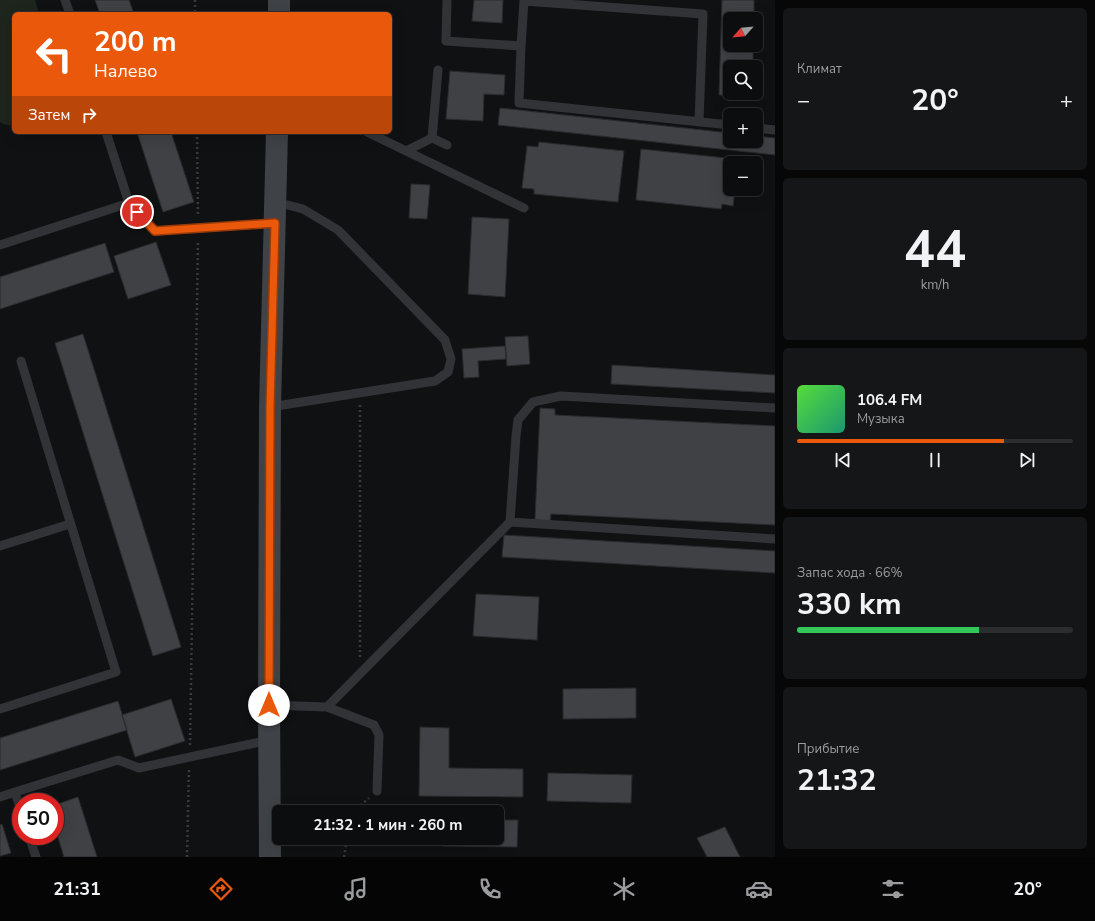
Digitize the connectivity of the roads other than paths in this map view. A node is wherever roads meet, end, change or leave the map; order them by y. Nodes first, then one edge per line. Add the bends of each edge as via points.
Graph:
1 (65, 0) edge
2 (279, 0) edge
3 (447, 0) edge
4 (633, 4) edge
5 (69, 12) edge
6 (279, 12) edge
7 (521, 46) junction
8 (438, 70) dead end
9 (699, 122) junction
10 (723, 124) edge
11 (763, 129) edge
12 (775, 130) edge
13 (107, 134) edge
14 (277, 134) edge
15 (371, 134) edge
16 (432, 138) junction
17 (447, 145) dead end
18 (406, 151) junction
19 (128, 203) junction
20 (524, 208) dead end
21 (275, 212) junction
22 (0, 245) edge
23 (21, 361) dead end
24 (270, 408) junction
25 (775, 408) edge
26 (510, 522) junction
27 (70, 524) junction
28 (775, 539) edge
29 (0, 546) edge
30 (269, 705) junction
31 (327, 707) junction
32 (0, 709) edge
33 (269, 740) junction
34 (377, 791) road end
35 (15, 792) joint
36 (0, 797) edge
37 (32, 845) edge
38 (36, 857) edge
39 (270, 857) edge

1 - 5 lane
2 - 6 main road
3 - 7 lane via 446,41
4 - 7 lane via 524,1
4 - 9 lane via 704,14
7 - 9 lane via 519,103
8 - 16 lane
9 - 10 lane
11 - 12 lane
13 - 19 lane
14 - 21 main road
15 - 18 lane
16 - 17 lane
16 - 18 lane
18 - 20 lane
19 - 21 lane via 155,231 198,228
19 - 22 lane
21 - 24 main road
21 - 24 lane via 303,209 338,230 445,340 451,359 448,372 435,381
23 - 27 lane
24 - 30 main road
25 - 26 lane via 561,396 533,402 518,420
26 - 28 lane
26 - 31 lane
27 - 29 lane
27 - 32 lane via 116,672
30 - 31 lane
30 - 33 main road
31 - 34 lane via 374,725 379,735
33 - 35 lane via 139,768 118,760
33 - 39 main road
35 - 36 lane
37 - 38 lane

